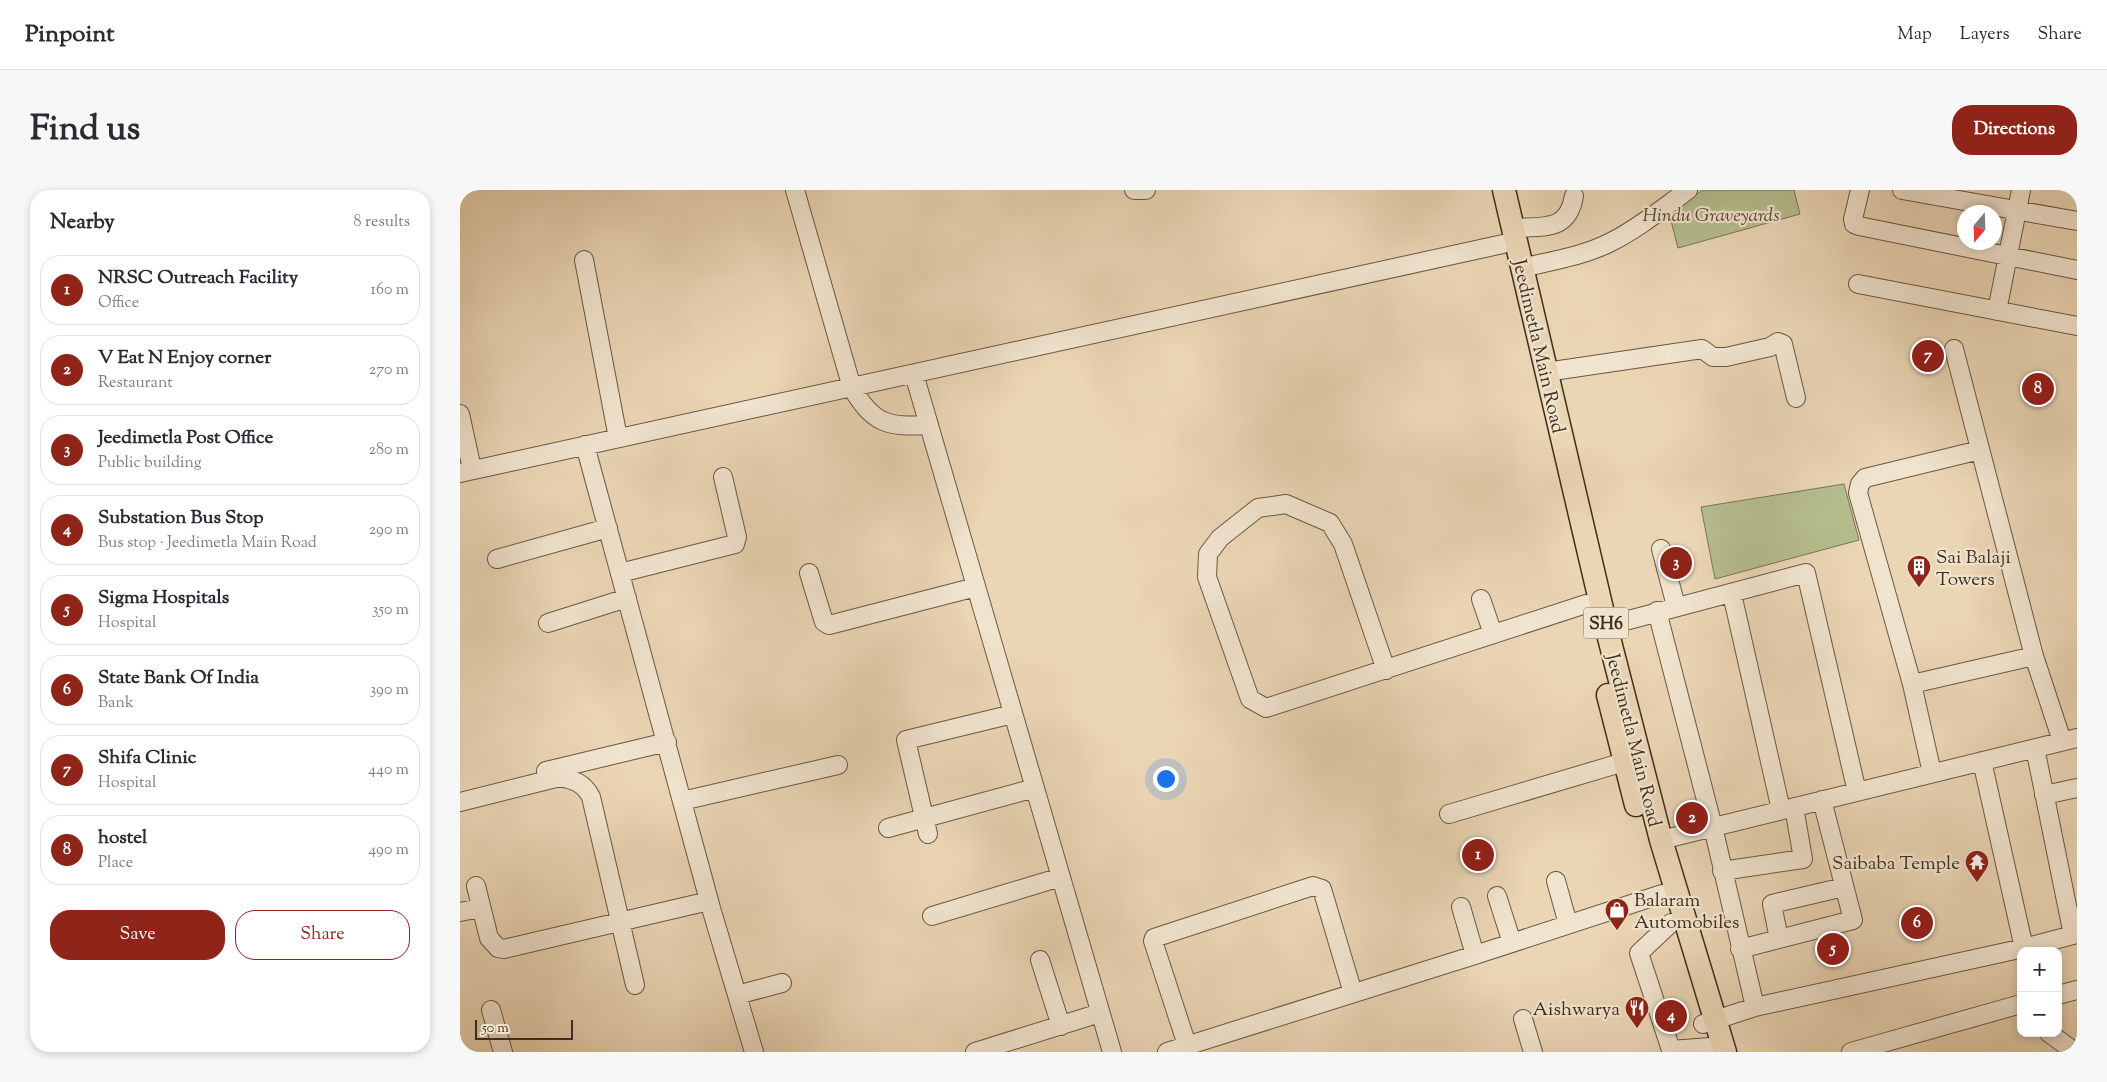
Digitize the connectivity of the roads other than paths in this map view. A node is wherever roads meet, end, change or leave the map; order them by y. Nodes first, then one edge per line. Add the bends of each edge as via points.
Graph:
1 (795, 190) edge
2 (1134, 190) edge
3 (1146, 190) edge
4 (1491, 190) edge
5 (1504, 190) edge
6 (1688, 190) edge
7 (1860, 190) edge
8 (1902, 190) edge
9 (2021, 190) edge
10 (1574, 196) dead end
11 (2018, 211) junction
12 (2077, 222) edge
13 (1508, 236) junction
14 (2008, 256) junction
15 (584, 260) dead end
16 (1521, 268) junction
17 (2077, 270) edge
18 (1858, 284) dead end
19 (1997, 311) junction
20 (2077, 326) edge
21 (1954, 350) dead end
22 (1546, 372) junction
23 (914, 374) junction
24 (852, 388) junction
25 (1796, 398) dead end
26 (460, 414) edge
27 (929, 425) junction
28 (618, 438) junction
29 (585, 445) junction
30 (1980, 450) junction
31 (466, 471) edge
32 (722, 477) dead end
33 (608, 528) junction
34 (1661, 549) dead end
35 (497, 558) dead end
36 (620, 573) junction
37 (809, 573) dead end
38 (976, 587) junction
39 (1732, 594) junction
40 (627, 598) junction
41 (1481, 599) dead end
42 (1586, 604) junction
43 (1676, 606) junction
44 (1657, 611) junction
45 (548, 623) dead end
46 (1606, 626) junction
47 (1493, 634) junction
48 (2034, 656) junction
49 (1386, 670) junction
50 (1912, 684) junction
51 (1013, 714) junction
52 (2070, 740) edge
53 (667, 742) junction
54 (2035, 748) junction
55 (1982, 761) junction
56 (1624, 762) junction
57 (838, 765) dead end
58 (1932, 773) junction
59 (1035, 788) junction
60 (2077, 788) edge
61 (460, 792) edge
62 (1857, 792) junction
63 (2044, 795) junction
64 (1822, 800) junction
65 (682, 801) junction
66 (460, 802) edge
67 (1788, 809) junction
68 (1450, 814) dead end
69 (926, 826) junction
70 (1713, 827) junction
71 (888, 828) dead end
72 (1661, 840) junction
73 (1722, 871) junction
74 (1061, 877) junction
75 (1556, 882) dead end
76 (476, 886) dead end
77 (1844, 886) junction
78 (1662, 894) junction
79 (1497, 896) dead end
80 (709, 901) junction
81 (1461, 907) dead end
82 (481, 908) junction
83 (460, 912) edge
84 (932, 916) dead end
85 (619, 922) junction
86 (1671, 923) junction
87 (1568, 924) junction
88 (2075, 935) edge
89 (1779, 939) junction
90 (1512, 943) junction
91 (2024, 947) edge
92 (2028, 947) edge
93 (1740, 949) junction
94 (2017, 950) edge
95 (1475, 955) junction
96 (1040, 960) dead end
97 (782, 983) dead end
98 (635, 985) dead end
99 (2077, 990) edge
100 (1353, 993) junction
101 (2062, 994) edge
102 (737, 995) junction
103 (2017, 1006) edge
104 (1755, 1007) junction
105 (491, 1010) dead end
106 (1100, 1013) junction
107 (1523, 1019) dead end
108 (1709, 1022) junction
109 (1061, 1026) junction
110 (2054, 1037) edge
111 (1187, 1045) junction
112 (1716, 1050) edge
113 (503, 1052) edge
114 (754, 1052) edge
115 (975, 1052) edge
116 (1112, 1052) edge
117 (1167, 1052) edge
118 (1533, 1052) edge
119 (1851, 1052) edge
120 (2075, 1052) edge

1 - 24 street
2 - 3 street
4 - 13 main road, Jeedimetla Main Road / SH6
5 - 13 main road, Jeedimetla Main Road / SH6
6 - 16 street via 1610,243
7 - 14 street via 1854,224
8 - 11 street
9 - 11 street
10 - 13 street via 1568,216 1560,222
11 - 12 street
11 - 14 street
13 - 16 main road, Jeedimetla Main Road / SH6
13 - 23 street
13 - 42 main road, Jeedimetla Main Road / SH6
14 - 17 street
14 - 19 street
15 - 28 street
16 - 22 main road, Jeedimetla Main Road / SH6
18 - 19 street
19 - 20 street
21 - 30 street
22 - 25 street via 1702,349 1713,357 1726,357 1770,347 1778,342 1783,344
22 - 46 main road, Jeedimetla Main Road / SH6
23 - 24 street
23 - 27 street
24 - 27 street via 863,407 874,417 903,426
24 - 28 street
26 - 31 street
27 - 38 street
28 - 29 street
29 - 31 street
29 - 33 street
30 - 48 street
30 - 50 street via 1865,478 1860,484 1858,493
32 - 36 street via 738,538 735,544
33 - 35 street
33 - 36 street
34 - 43 street
36 - 40 street
37 - 38 street via 824,622 829,625
38 - 51 street
39 - 43 street
39 - 62 street via 1806,573
39 - 67 street
40 - 45 street
40 - 53 street
41 - 47 street
42 - 47 street
42 - 56 main road, Jeedimetla Main Road / SH6
43 - 44 street
44 - 46 street
44 - 70 street
46 - 72 main road, Jeedimetla Main Road / SH6
47 - 49 street
48 - 50 street
48 - 52 street
49 - 49 street via 1344,544 1330,523 1286,504 1258,508 1220,538 1208,554 1207,578 1250,699 1254,702 1269,708
50 - 58 street
51 - 59 street
51 - 69 street via 906,740
52 - 54 street
53 - 61 street
53 - 65 street
54 - 55 street
54 - 63 street
55 - 58 street
55 - 91 street
56 - 68 street
56 - 78 main road, Jeedimetla Main Road / SH6
57 - 65 street
58 - 62 street
59 - 69 street
59 - 74 street
60 - 63 street
62 - 64 street
63 - 88 street
64 - 67 street
64 - 77 street
65 - 80 street
66 - 85 street via 560,777 576,780 591,797
67 - 70 street
67 - 73 street via 1803,859
69 - 71 street
70 - 72 street
70 - 73 street
72 - 108 main road, Jeedimetla Main Road / SH6
73 - 93 street
74 - 84 street
74 - 106 street
75 - 87 street
76 - 82 street
77 - 89 street via 1772,904
77 - 89 street via 1853,920
78 - 86 main road, Jeedimetla Main Road / SH6
78 - 87 street
79 - 90 street
80 - 85 street
80 - 102 street
81 - 95 street
82 - 83 street
82 - 85 street via 489,938 498,948 504,949
85 - 98 street
86 - 108 main road, Jeedimetla Main Road / SH6
86 - 112 street via 1639,953 1671,1050
87 - 90 street
88 - 92 street
89 - 93 street
90 - 95 street
93 - 104 street
94 - 104 street
95 - 100 street
96 - 109 street
97 - 102 street
99 - 101 street
100 - 111 street
100 - 111 street via 1322,889 1313,886 1154,938
102 - 114 street
103 - 119 street
104 - 108 street
105 - 113 street
106 - 109 street
106 - 116 street
107 - 118 street
108 - 112 main road, Jeedimetla Main Road / SH6
109 - 115 street
110 - 120 street
111 - 117 street

